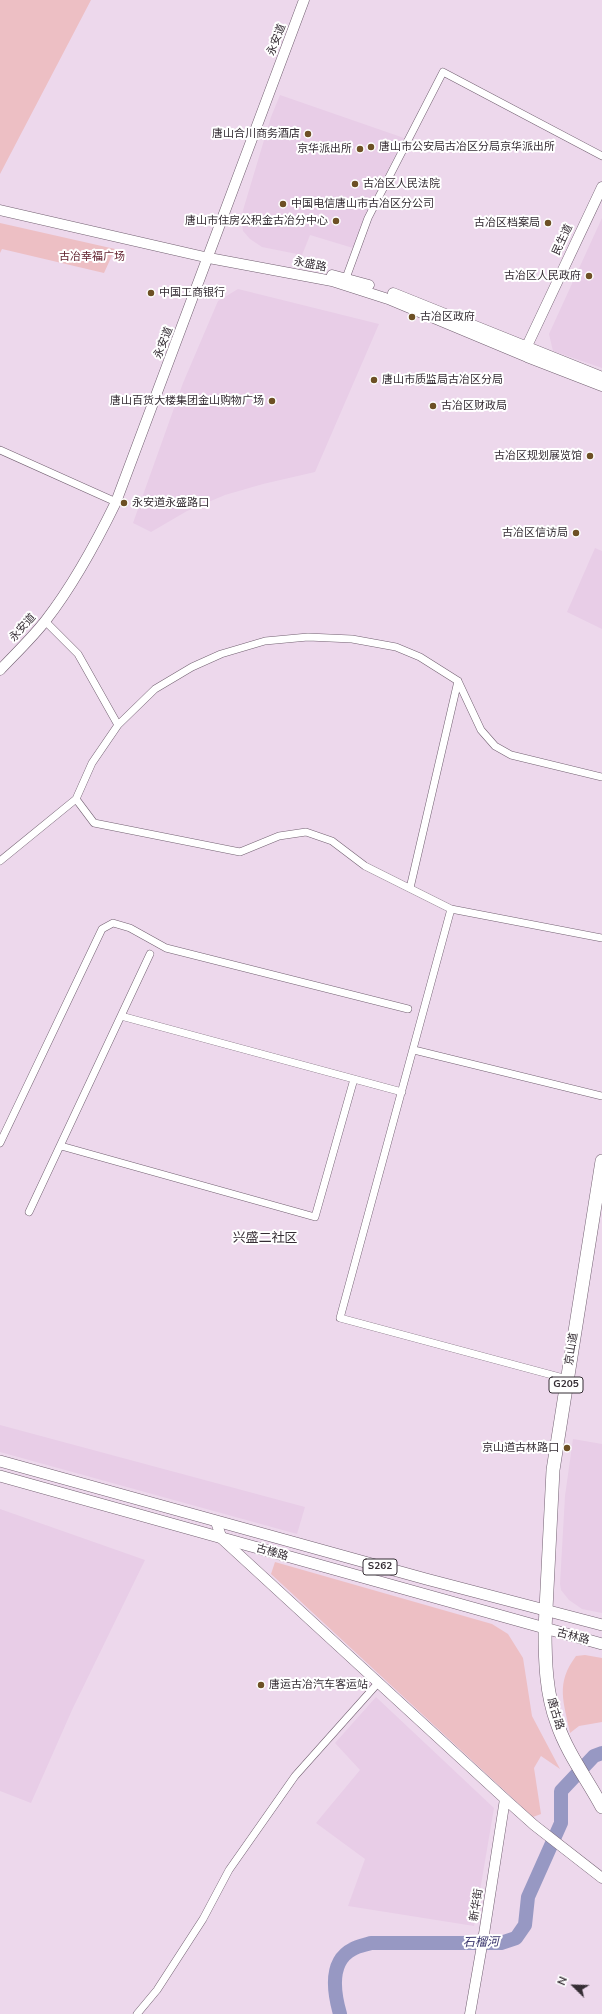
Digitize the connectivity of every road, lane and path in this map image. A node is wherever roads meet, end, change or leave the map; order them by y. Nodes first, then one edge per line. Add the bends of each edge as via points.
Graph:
1 (304, 0) edge
2 (602, 156) edge
3 (602, 187) edge
4 (0, 203) edge
5 (0, 210) edge
6 (210, 255) junction
7 (346, 278) junction
8 (526, 348) junction
9 (602, 377) edge
10 (602, 386) edge
11 (0, 450) edge
12 (116, 502) junction
13 (46, 621) junction
14 (0, 670) edge
15 (458, 681) junction
16 (118, 726) junction
17 (602, 777) edge
18 (76, 799) junction
19 (0, 861) edge
20 (410, 888) junction
21 (451, 909) junction
22 (602, 938) edge
23 (150, 954) dead end
24 (408, 1009) dead end
25 (121, 1016) junction
26 (414, 1050) junction
27 (354, 1079) junction
28 (402, 1092) junction
29 (602, 1096) edge
30 (0, 1143) edge
31 (61, 1146) junction
32 (602, 1161) edge
33 (29, 1212) dead end
34 (567, 1379) junction
35 (0, 1461) edge
36 (0, 1476) edge
37 (216, 1522) junction
38 (222, 1540) junction
39 (546, 1610) junction
40 (602, 1625) edge
41 (545, 1630) junction
42 (602, 1644) edge
43 (378, 1682) junction
44 (505, 1800) junction
45 (602, 1807) edge
46 (602, 1878) edge
47 (137, 2014) edge
48 (470, 2014) edge

1 - 6 main road, 永安道
2 - 7 street via 443,72 368,218
3 - 8 main road, 民生道
4 - 6 main road, 永盛路
5 - 6 main road, 永盛路
6 - 7 main road, 永盛路
6 - 10 main road, 永盛路 via 332,281 388,298
6 - 12 main road, 永安道
7 - 8 main road, 永盛路 via 394,294
8 - 9 main road, 永盛路
11 - 12 street
12 - 13 main road, 永安道 via 100,537
13 - 14 main road, 永安道
13 - 16 street via 78,654
15 - 16 street via 420,657 396,647 326,637 265,641 221,654 192,667 155,689
15 - 17 street via 481,730 495,746 511,755
15 - 20 street
16 - 18 street via 92,763
18 - 19 street
18 - 20 street via 94,823 240,852 280,836 306,832 332,841 365,866
20 - 21 street
21 - 22 street
21 - 26 street
23 - 25 street
24 - 30 street via 166,948 130,928 113,923 102,929
25 - 27 street
25 - 31 street
26 - 28 street
26 - 29 street
27 - 28 street
27 - 31 street via 315,1216
28 - 34 street via 340,1318
31 - 33 street
32 - 34 highway, 京山道 / G205
34 - 39 highway, 京山道 / G205 via 553,1470
35 - 37 main road, 古榛路 / S262
36 - 38 main road, 古榛路 / S262
37 - 38 main road
37 - 39 main road, 古榛路 / S262
38 - 41 main road, 古榛路 / S262
38 - 43 main road
39 - 40 main road, 古林路 / S262
39 - 41 highway, 唐古路 / G205
41 - 42 main road, 古林路 / S262
41 - 45 highway, 唐古路 / G205 via 549,1695 557,1724
43 - 44 main road
43 - 47 street via 295,1776 228,1870 203,1919 157,1990
44 - 46 main road via 534,1826
44 - 48 main road, 新华街

